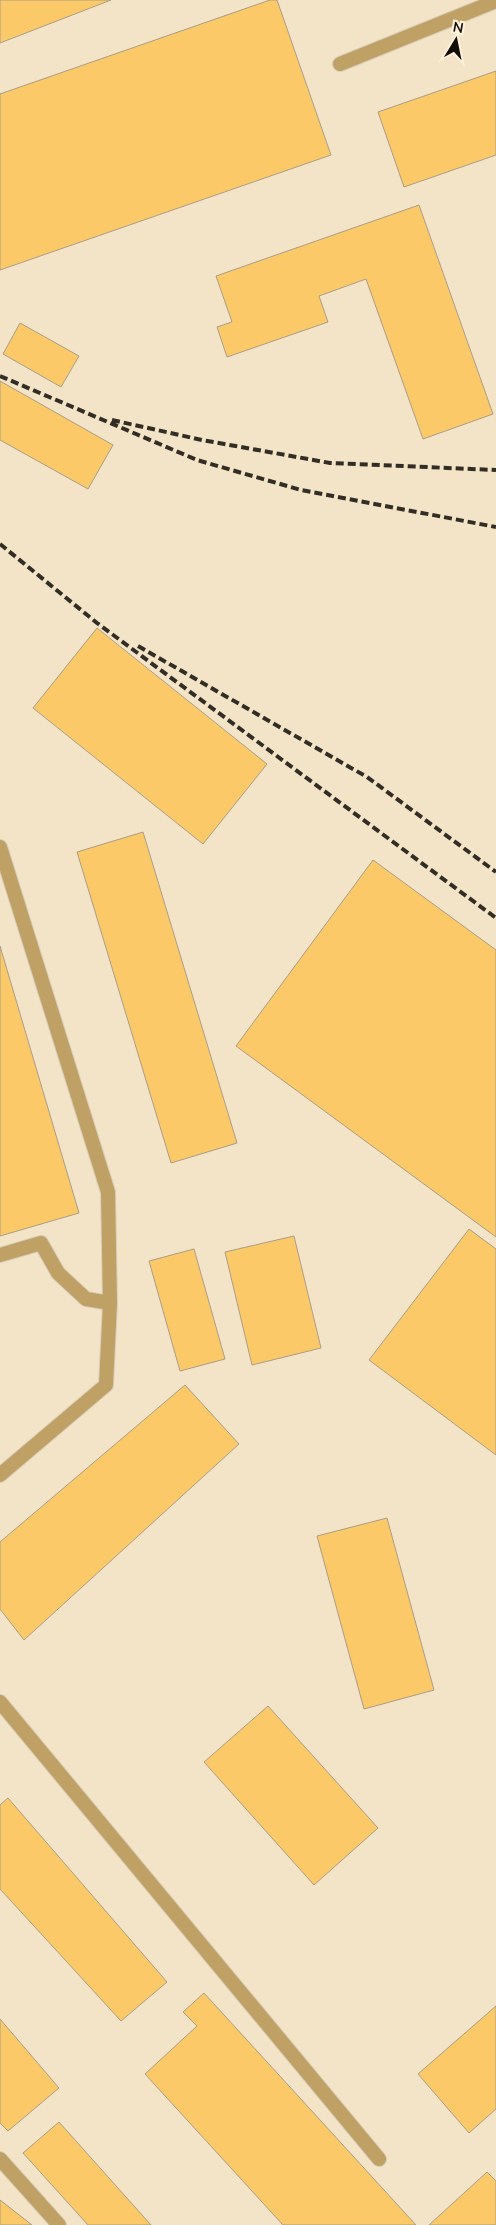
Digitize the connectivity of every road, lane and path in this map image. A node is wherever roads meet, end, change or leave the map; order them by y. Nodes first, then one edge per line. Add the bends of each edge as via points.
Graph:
1 (496, 1) edge
2 (340, 64) dead end
3 (0, 847) edge
4 (0, 1255) edge
5 (110, 1303) junction
6 (0, 1475) edge
7 (0, 1702) edge
8 (0, 2158) edge
9 (379, 2159) dead end
10 (59, 2225) edge

1 - 2 lane
3 - 5 lane via 108,1192
4 - 5 lane via 41,1243 58,1273 86,1299
5 - 6 lane via 106,1385
7 - 9 lane
8 - 10 lane

